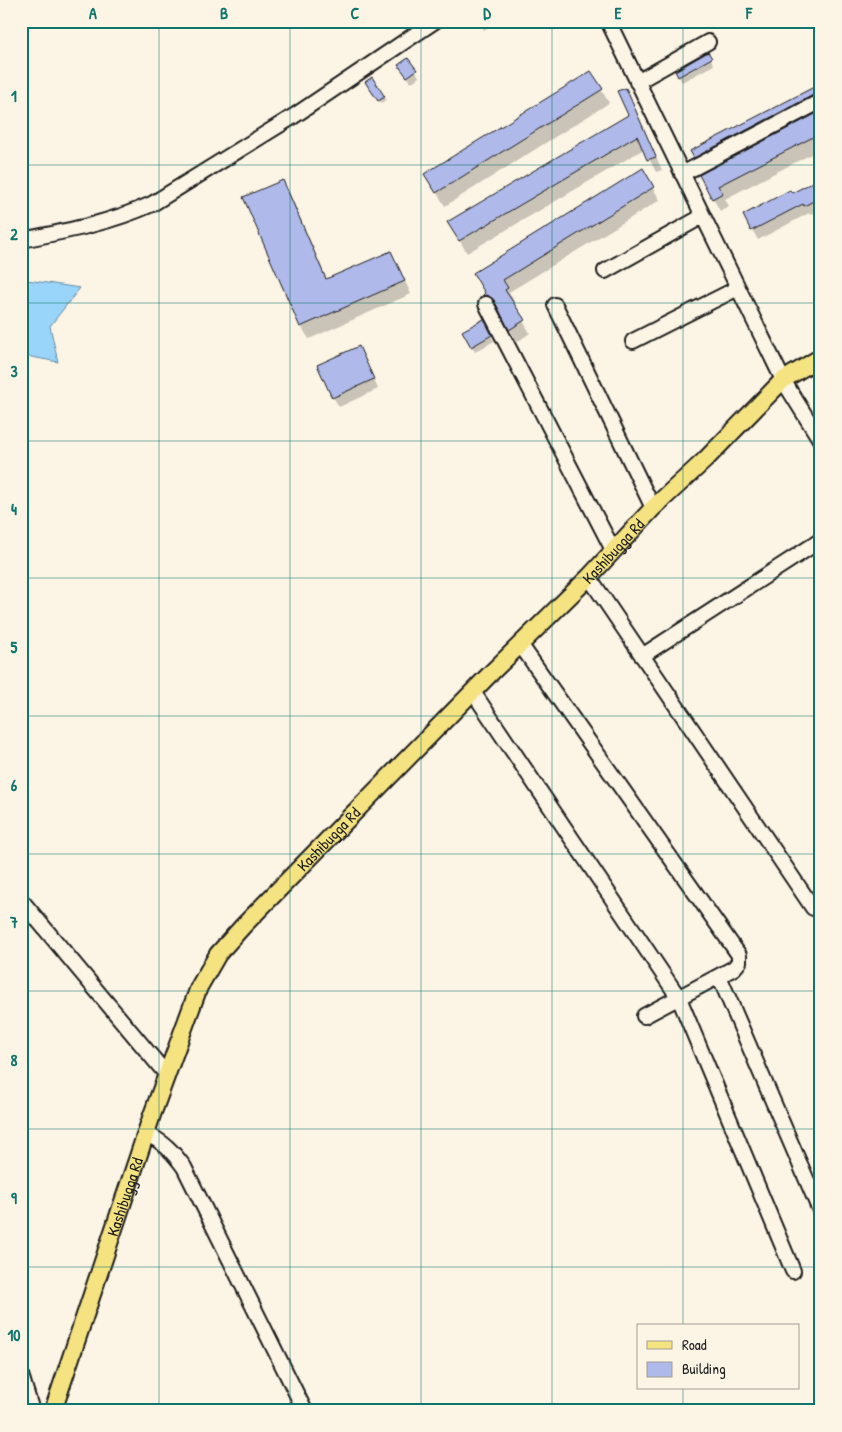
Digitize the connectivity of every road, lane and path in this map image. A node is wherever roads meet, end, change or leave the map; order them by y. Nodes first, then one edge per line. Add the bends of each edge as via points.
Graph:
1 (435, 21) edge
2 (608, 21) edge
3 (708, 42) dead end
4 (637, 82) junction
5 (821, 101) edge
6 (682, 174) junction
7 (703, 216) junction
8 (21, 240) edge
9 (605, 270) dead end
10 (738, 288) junction
11 (486, 304) dead end
12 (555, 306) dead end
13 (633, 341) dead end
14 (821, 357) edge
15 (783, 380) junction
16 (821, 441) edge
17 (653, 508) junction
18 (821, 540) edge
19 (613, 550) junction
20 (588, 577) junction
21 (520, 644) junction
22 (642, 656) junction
23 (473, 692) junction
24 (21, 900) edge
25 (813, 908) dead end
26 (719, 976) junction
27 (679, 998) junction
28 (644, 1016) dead end
29 (167, 1075) junction
30 (146, 1134) junction
31 (821, 1213) edge
32 (793, 1271) dead end
33 (21, 1375) edge
34 (32, 1411) edge
35 (52, 1411) edge
36 (305, 1411) edge

1 - 8 street via 294,116 152,204 101,223
2 - 4 street
3 - 4 street
4 - 6 street
5 - 6 street
6 - 7 street
7 - 9 street
7 - 10 street
10 - 13 street
10 - 15 street
11 - 19 street
12 - 17 street
14 - 15 main road, Kashibugga Rd
15 - 16 street
15 - 17 main road, Kashibugga Rd
17 - 19 main road, Kashibugga Rd
18 - 22 street
19 - 20 main road, Kashibugga Rd
20 - 21 main road, Kashibugga Rd
20 - 22 street
21 - 23 main road, Kashibugga Rd
21 - 26 street via 734,946 739,962
22 - 25 street
23 - 27 street
23 - 29 main road, Kashibugga Rd via 218,954 199,987
24 - 29 street
26 - 27 street
26 - 31 street
27 - 28 street
27 - 32 street
29 - 30 main road, Kashibugga Rd
30 - 35 main road, Kashibugga Rd
30 - 36 street via 172,1150 184,1167
33 - 34 street

